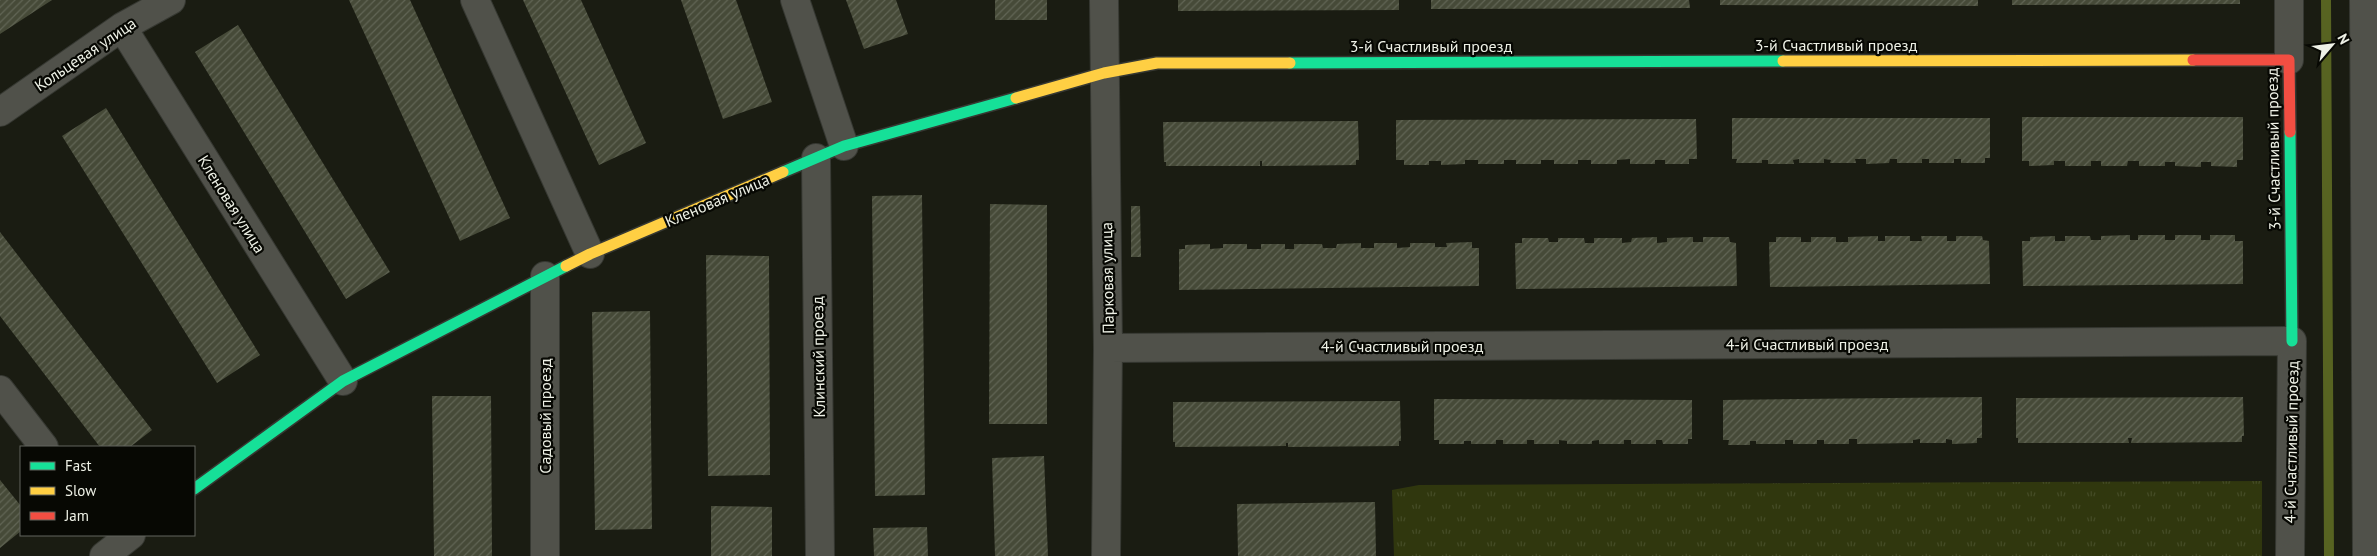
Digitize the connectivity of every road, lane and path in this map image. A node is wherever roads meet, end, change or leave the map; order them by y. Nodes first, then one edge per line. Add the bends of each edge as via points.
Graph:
1 (171, 0) edge
2 (475, 0) edge
3 (795, 0) edge
4 (1104, 0) edge
5 (2289, 0) edge
6 (2364, 0) edge
7 (122, 27) junction
8 (2289, 60) junction
9 (1104, 73) junction
10 (0, 112) edge
11 (844, 146) junction
12 (816, 158) junction
13 (590, 254) junction
14 (545, 276) junction
15 (2292, 341) junction
16 (1108, 348) junction
17 (343, 381) junction
18 (0, 390) edge
19 (43, 446) edge
20 (195, 488) edge
21 (545, 556) edge
22 (820, 556) edge
23 (1106, 556) edge
24 (2290, 556) edge
25 (2367, 556) edge

1 - 7 street, Кольцевая улица
2 - 13 street
3 - 11 street
4 - 9 street, Парковая улица
5 - 8 street
6 - 25 street
7 - 10 street, Кольцевая улица
7 - 17 street, Кленовая улица
8 - 9 street, 3-й Счастливый проезд via 1157,63
8 - 15 street, 3-й Счастливый проезд
9 - 11 street, Кленовая улица
9 - 16 street, Парковая улица
11 - 12 street, Кленовая улица
12 - 13 street, Кленовая улица
12 - 22 street, Клинский проезд
13 - 14 street, Кленовая улица
14 - 17 street, Кленовая улица
14 - 21 street, Садовый проезд
15 - 16 street, 4-й Счастливый проезд
15 - 24 street, 4-й Счастливый проезд
16 - 23 street, Парковая улица
17 - 20 street, Кленовая улица
18 - 19 street

